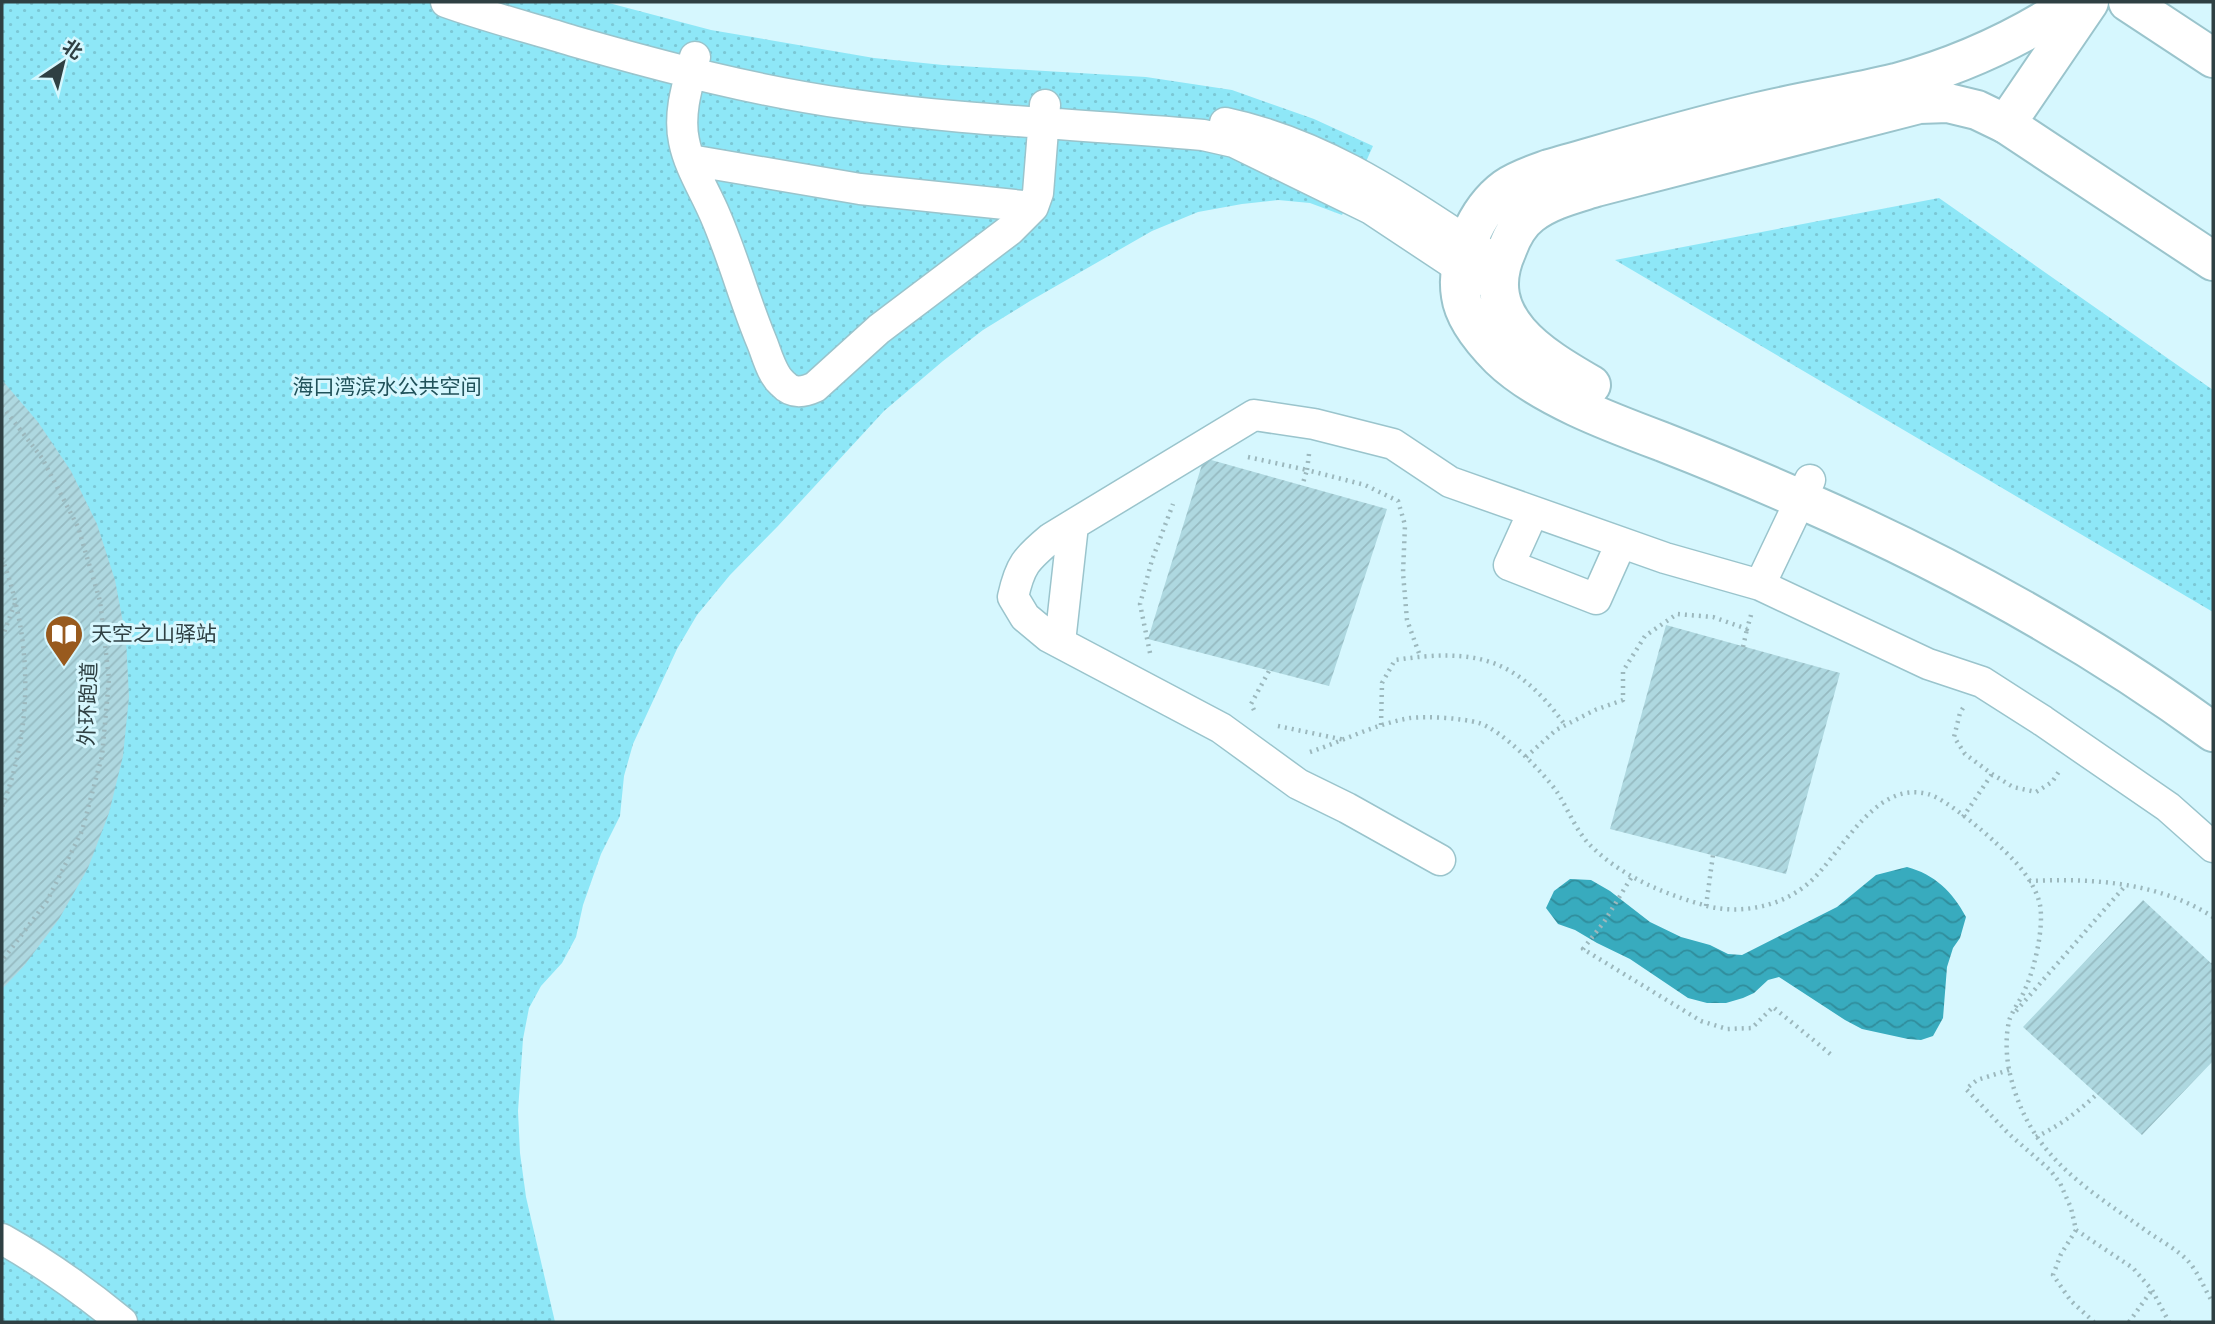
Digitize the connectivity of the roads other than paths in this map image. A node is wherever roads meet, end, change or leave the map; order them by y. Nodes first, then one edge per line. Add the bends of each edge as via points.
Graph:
1 (446, 2) edge
2 (497, 2) edge
3 (2074, 2) edge
4 (2089, 2) edge
5 (2128, 2) edge
6 (2213, 58) edge
7 (693, 65) junction
8 (1044, 114) junction
9 (2006, 124) junction
10 (690, 160) junction
11 (1033, 207) junction
12 (1465, 256) junction
13 (2213, 261) edge
14 (1500, 279) junction
15 (1806, 490) junction
16 (1533, 512) junction
17 (1073, 524) junction
18 (1621, 543) junction
19 (1760, 585) junction
20 (1060, 642) junction
21 (2213, 708) edge
22 (2213, 732) edge
23 (2213, 847) edge
24 (1440, 860) dead end
25 (2, 1240) edge
26 (2, 1258) edge
27 (97, 1322) edge
28 (122, 1322) edge

1 - 7 street via 659,66
2 - 7 street
3 - 12 street via 1997,46 1948,67 1895,83 1751,113 1527,177 1491,203
4 - 9 street
5 - 6 street
7 - 8 street via 748,69
7 - 10 street via 682,117
8 - 11 street
8 - 12 street via 1119,110 1204,119 1279,138 1384,186
9 - 13 street
9 - 14 street via 1948,103 1919,104 1596,187 1530,215 1514,232
10 - 11 street via 860,189
10 - 11 street via 716,215 776,376 795,392 815,387 879,329 986,249
12 - 14 street
12 - 15 street via 1461,298 1476,331 1501,359 1533,382 1628,429
14 - 15 street via 1506,313 1522,337 1548,360 1592,386 1744,450
15 - 19 street
15 - 21 street via 1996,574
15 - 22 street via 2100,655
16 - 17 street via 1450,482 1393,444 1254,415
16 - 18 street
16 - 18 street via 1509,565 1596,599
17 - 20 street
17 - 20 street via 1031,555 1018,573 1013,597 1025,617
18 - 19 street
19 - 23 street via 1928,664 1982,681 2168,807
20 - 24 street via 1221,728 1298,784
25 - 28 street via 88,1293
26 - 27 street

